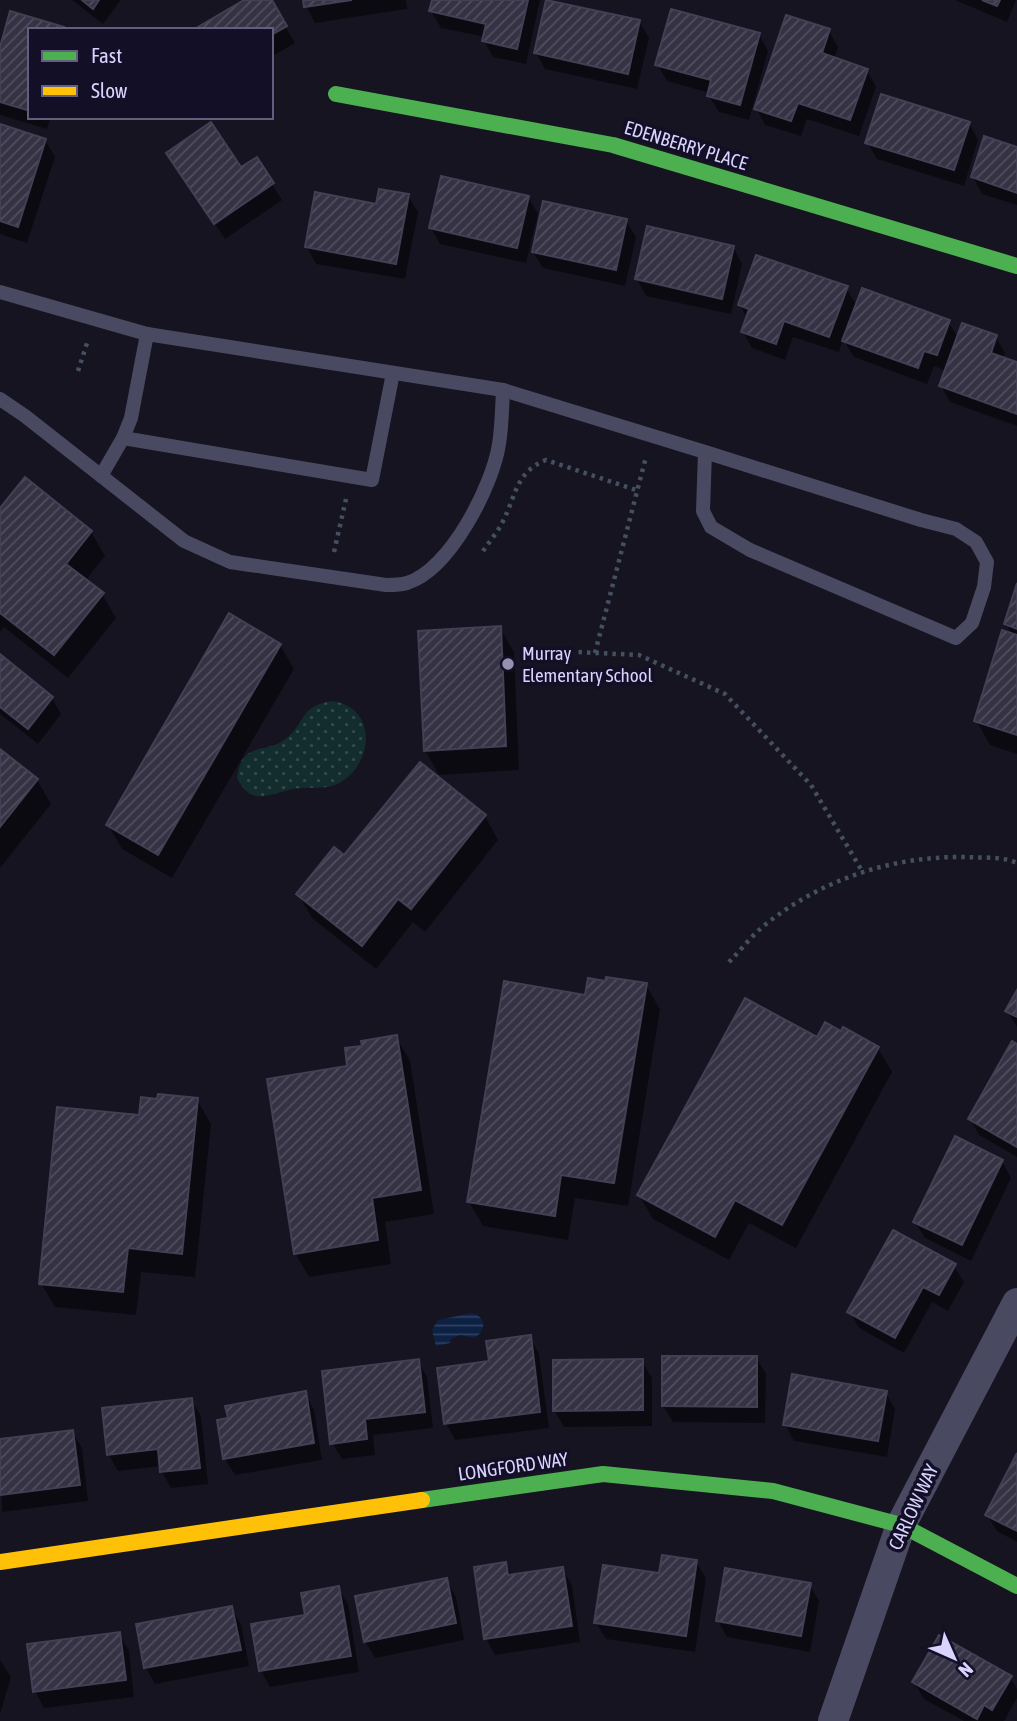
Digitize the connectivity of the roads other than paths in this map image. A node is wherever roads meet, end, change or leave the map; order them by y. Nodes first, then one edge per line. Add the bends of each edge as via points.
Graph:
1 (336, 94) dead end
2 (1017, 266) edge
3 (0, 292) edge
4 (147, 334) junction
5 (393, 373) junction
6 (503, 390) junction
7 (0, 399) edge
8 (123, 438) junction
9 (705, 452) junction
10 (101, 476) junction
11 (1017, 1303) edge
12 (901, 1525) junction
13 (0, 1562) edge
14 (1017, 1586) edge
15 (833, 1721) edge

1 - 2 street, EDENBERRY PLACE via 613,145
3 - 4 lane
4 - 5 lane
4 - 8 lane
5 - 6 lane
5 - 8 lane via 372,480
6 - 9 lane
6 - 10 lane via 499,445 474,513 447,553 408,583 386,585 230,562 184,541
7 - 10 lane
8 - 10 lane
9 - 9 lane via 703,511 710,527 750,550 956,638 972,624 987,562 976,542 956,529
11 - 12 street, CARLOW WAY
12 - 13 street, LONGFORD WAY via 773,1491 603,1474
12 - 14 street, LONGFORD WAY
12 - 15 street, CARLOW WAY

